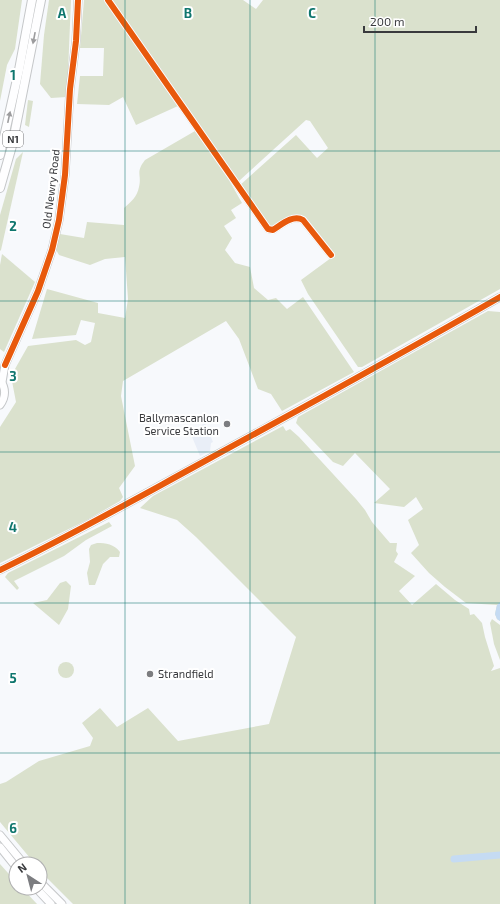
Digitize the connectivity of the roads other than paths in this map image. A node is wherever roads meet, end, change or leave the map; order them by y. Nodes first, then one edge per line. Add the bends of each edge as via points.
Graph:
1 (32, 0) edge
2 (41, 0) edge
3 (78, 0) edge
4 (108, 0) edge
5 (0, 155) edge
6 (0, 188) edge
7 (331, 255) dead end
8 (500, 297) edge
9 (2, 366) edge
10 (1, 381) edge
11 (0, 405) edge
12 (0, 570) edge
13 (0, 835) edge
14 (0, 847) edge
15 (8, 856) edge
16 (17, 856) edge
17 (48, 890) edge
18 (44, 896) edge
19 (51, 904) edge
20 (62, 904) edge

5 -> 1 highway, N1
2 -> 6 highway, N1 via 14,139
3 - 9 main road, Old Newry Road via 65,175 59,220 38,291
4 - 7 street via 268,230 299,217
8 - 12 main road via 63,539
9 - 10 main road, Old Newry Road
10 - 11 main road, Old Newry Road via 5,395
13 - 16 main road
14 - 15 main road
17 - 20 main road
18 - 19 main road

